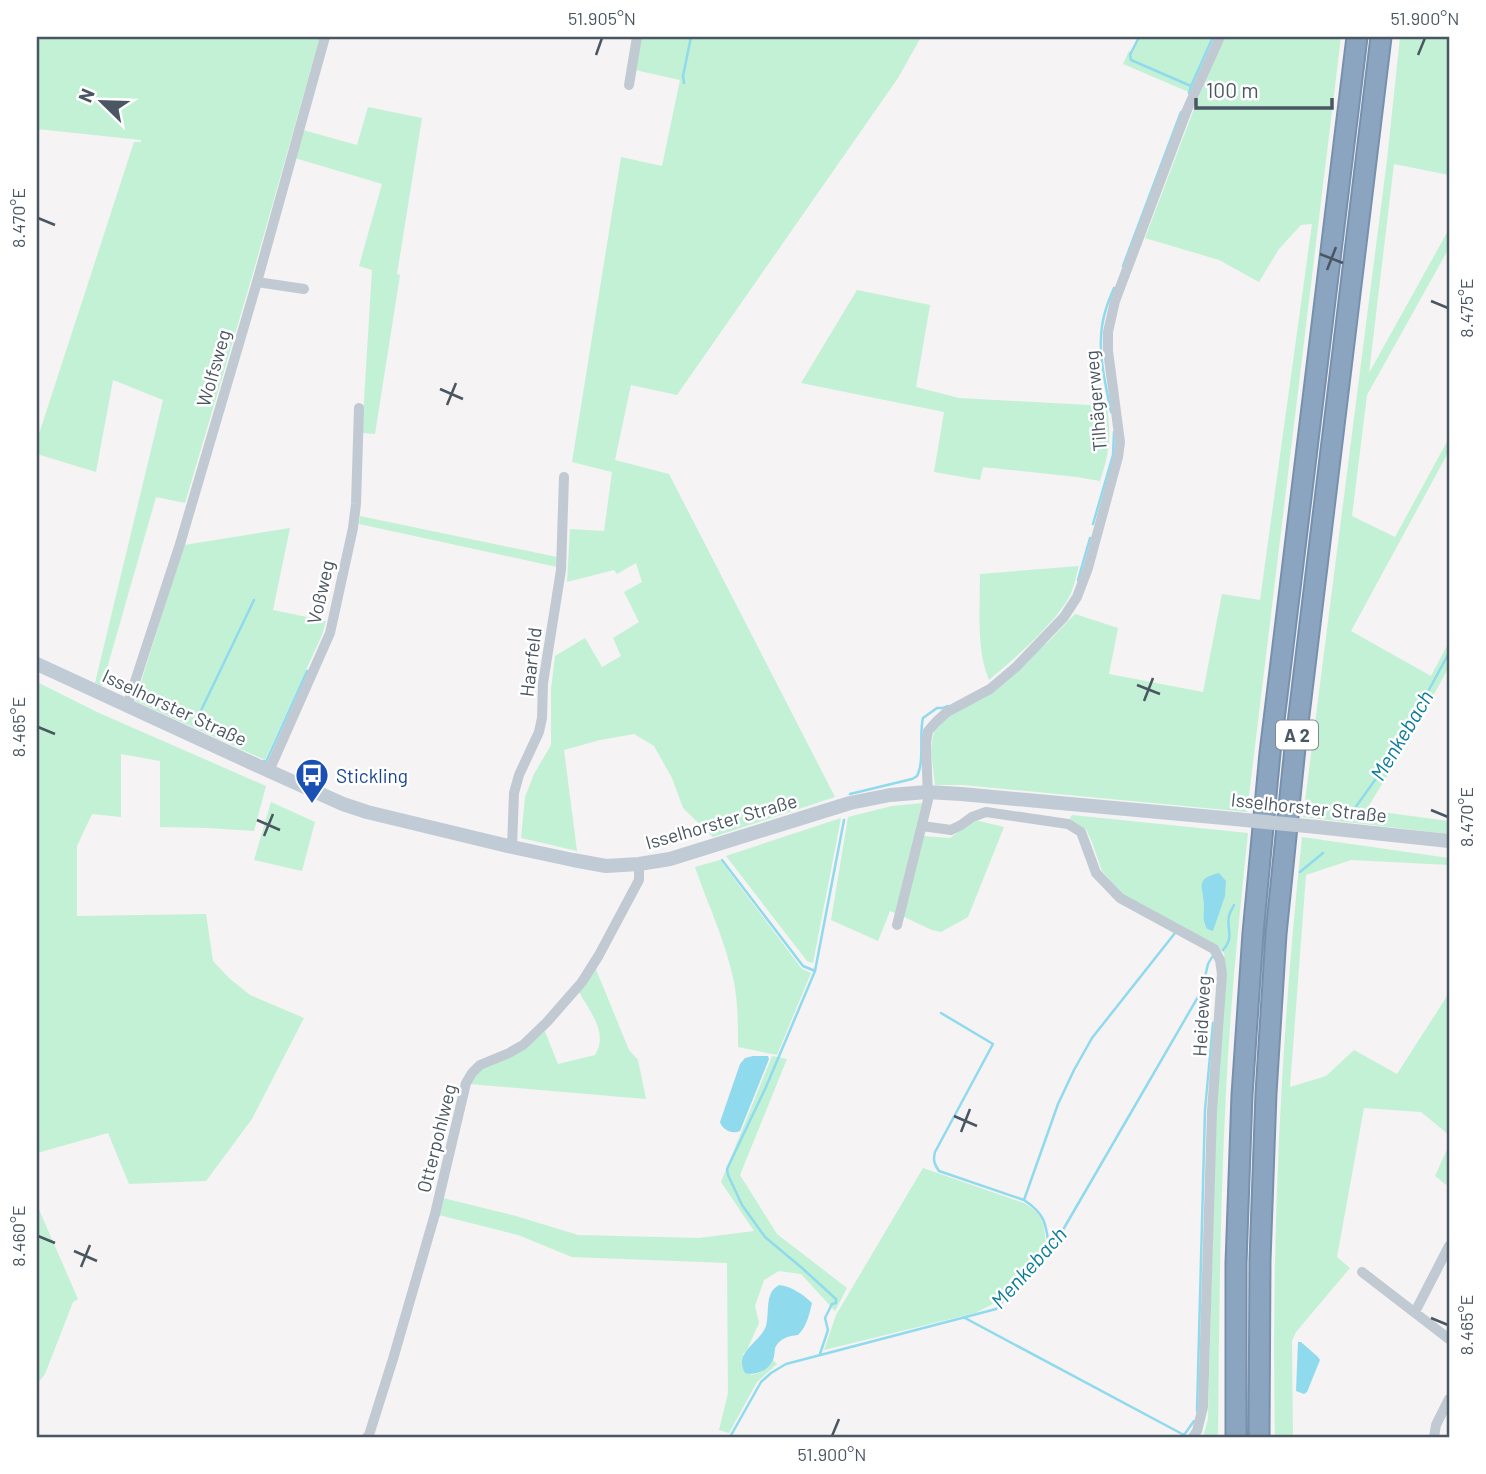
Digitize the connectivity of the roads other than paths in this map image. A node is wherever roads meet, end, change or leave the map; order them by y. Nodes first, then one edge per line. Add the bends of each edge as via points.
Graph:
1 (325, 37) edge
2 (637, 37) edge
3 (1220, 37) edge
4 (1357, 37) edge
5 (1381, 37) edge
6 (629, 85) dead end
7 (257, 282) junction
8 (304, 289) dead end
9 (359, 408) dead end
10 (564, 477) dead end
11 (37, 664) edge
12 (127, 706) junction
13 (269, 771) junction
14 (927, 792) junction
15 (922, 826) junction
16 (1449, 841) edge
17 (512, 847) junction
18 (639, 864) junction
19 (897, 925) dead end
20 (1449, 1246) edge
21 (1362, 1272) dead end
22 (1415, 1312) junction
23 (1449, 1339) edge
24 (1449, 1399) edge
25 (367, 1437) edge
26 (1194, 1437) edge
27 (1236, 1437) edge
28 (1259, 1437) edge
29 (1434, 1437) edge

1 - 7 street, Wolfsweg
2 - 6 street
3 - 14 street, Tilhägerweg via 1187,110 1115,300 1108,351 1120,442 1077,597 1065,617 1026,657 990,689 947,712 929,731
4 - 27 highway, A 2 via 1270,753 1253,933 1236,1262
5 - 28 highway, A 2 via 1276,933 1261,1232
7 - 8 street
7 - 12 street, Wolfsweg
9 - 13 street, Voßweg via 353,528 330,633
10 - 17 street, Haarfeld via 561,570 542,718 514,793
11 - 12 street, Isselhorster Straße
12 - 13 street, Isselhorster Straße
13 - 17 street, Isselhorster Straße via 367,812
14 - 15 street
14 - 16 street, Isselhorster Straße, bridge
14 - 18 street, Isselhorster Straße via 850,803 662,861
15 - 19 street
15 - 26 street, Heideweg via 951,830 986,813 1068,824 1081,832 1096,873 1120,898 1213,949 1220,960 1203,1407
17 - 18 street, Isselhorster Straße via 606,866
18 - 25 street, Otterpohlweg via 639,880 582,982 523,1045 480,1065 466,1083 435,1214
20 - 22 street
21 - 22 street
22 - 23 street
24 - 29 street

